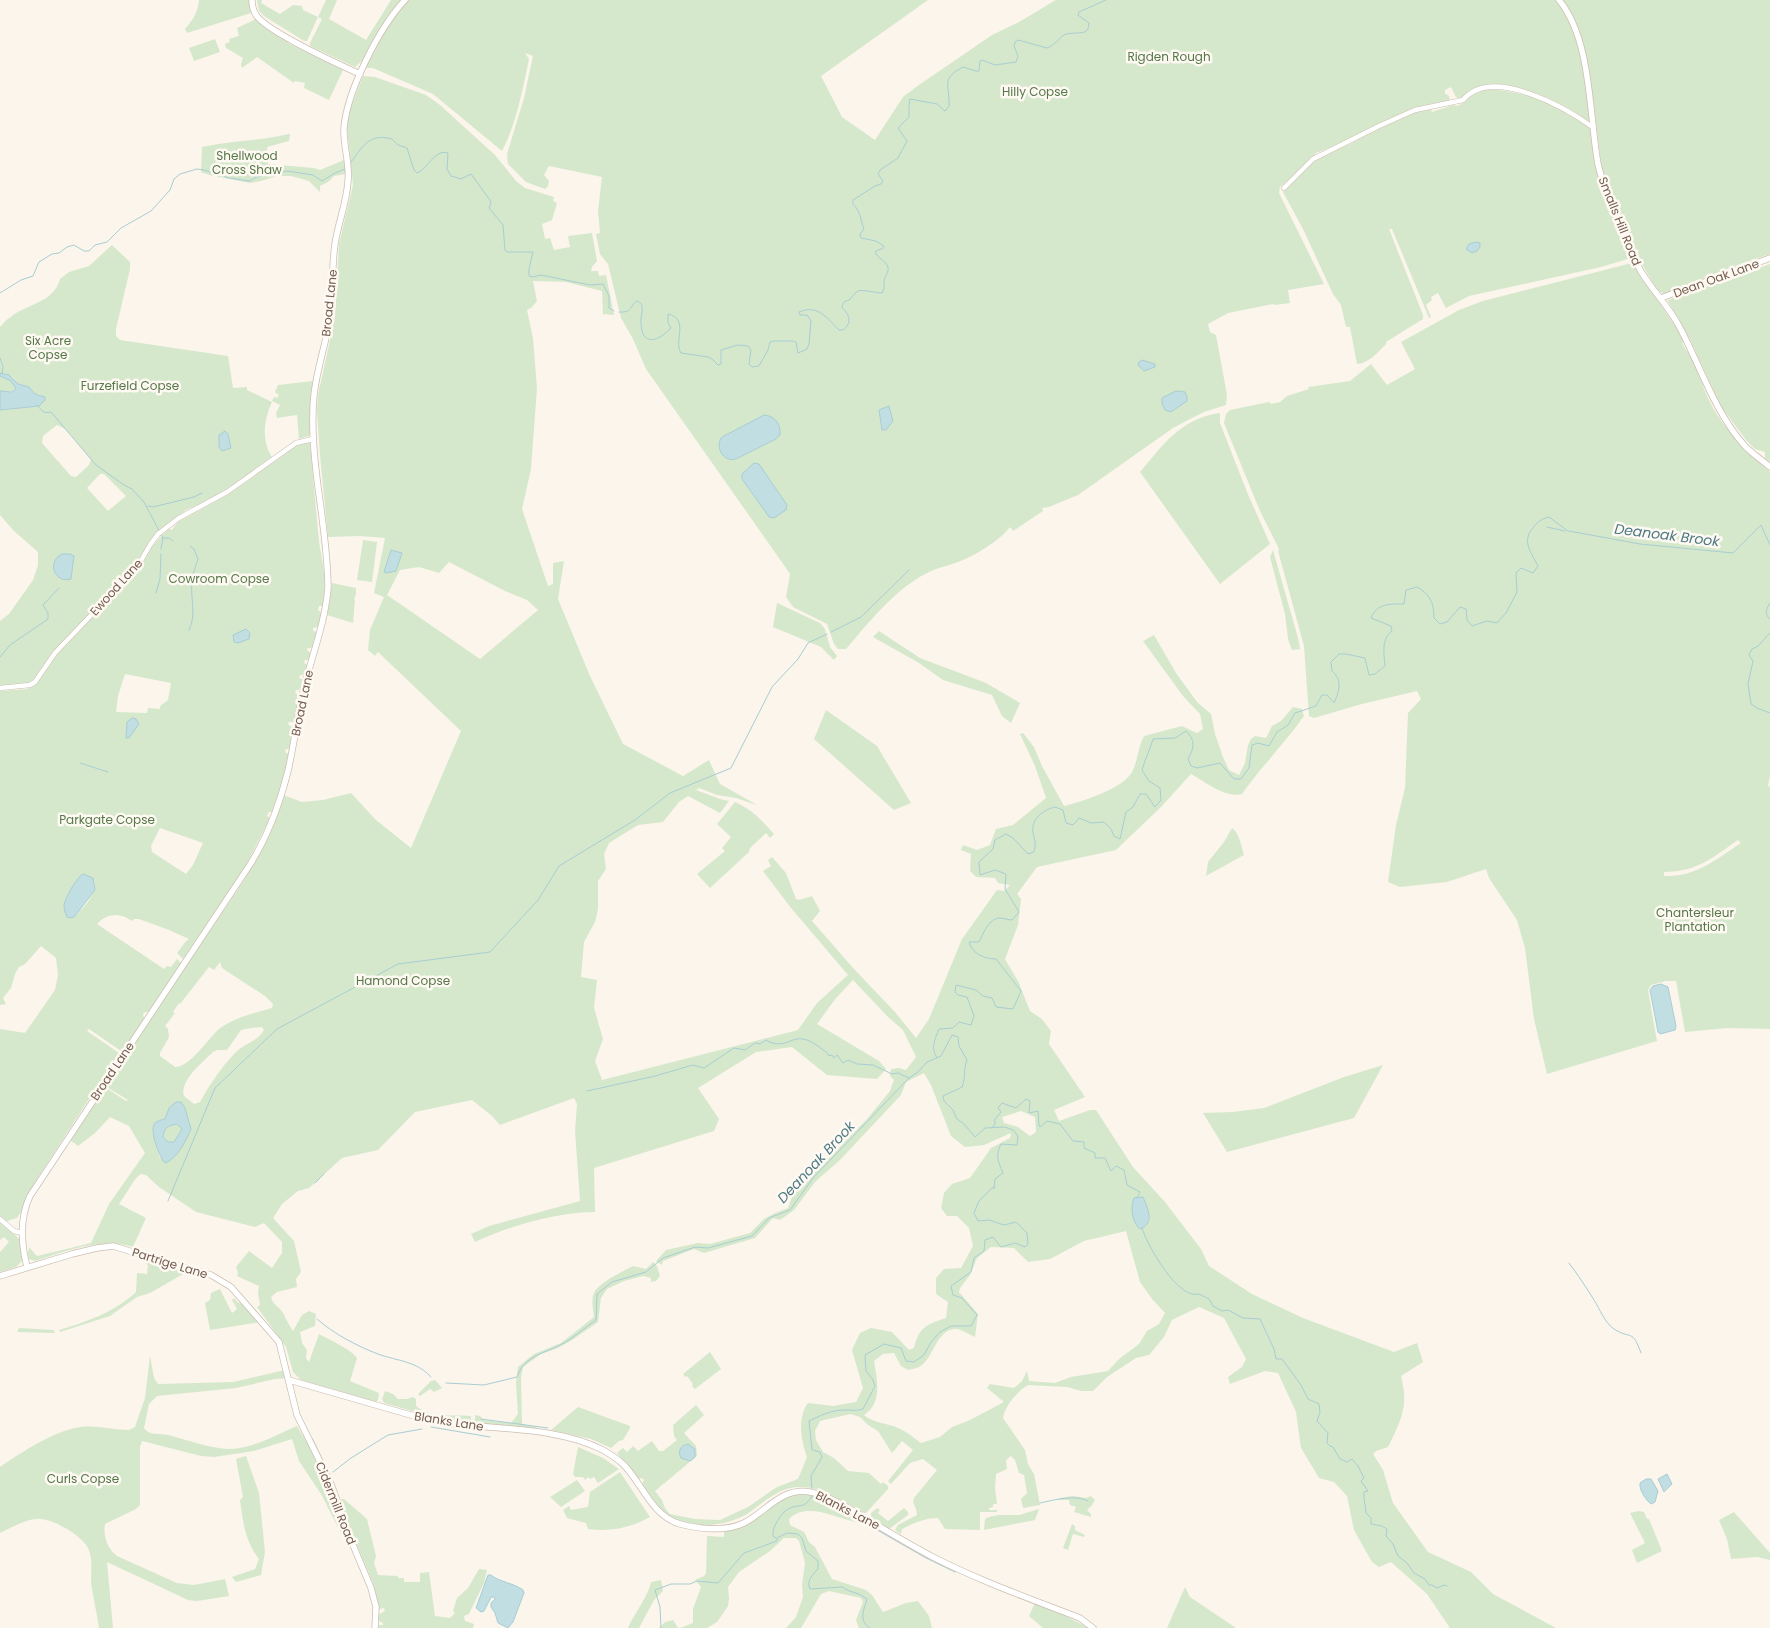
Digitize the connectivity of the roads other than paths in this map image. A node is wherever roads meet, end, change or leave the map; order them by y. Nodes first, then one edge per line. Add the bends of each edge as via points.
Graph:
1 (252, 0) edge
2 (404, 0) edge
3 (1560, 0) edge
4 (360, 73) junction
5 (1594, 128) junction
6 (1284, 188) dead end
7 (1770, 258) edge
8 (1661, 298) junction
9 (313, 439) junction
10 (1770, 468) edge
11 (0, 688) edge
12 (0, 1219) edge
13 (22, 1233) junction
14 (27, 1267) junction
15 (0, 1276) edge
16 (289, 1380) junction
17 (375, 1628) edge
18 (1094, 1628) edge

1 - 4 street via 257,16 266,24
2 - 4 street, Broad Lane
3 - 5 street, Smalls Hill Road via 1579,42
4 - 9 street, Broad Lane via 344,126 349,168 335,244 330,322 315,387
5 - 6 street via 1544,98 1510,89 1481,88 1463,100 1415,110 1313,159
5 - 8 street, Smalls Hill Road via 1598,165 1609,197 1634,260
7 - 8 street, Dean Oak Lane
8 - 10 street, Smalls Hill Road via 1679,326 1720,409 1744,445
9 - 11 street, Ewood Lane via 296,443 227,492 179,518 160,533 138,566 55,653 35,682
9 - 13 street, Broad Lane via 328,597 303,693 288,771 274,816 245,873 33,1190 25,1207
12 - 13 street via 14,1231
13 - 14 street, Broad Lane
14 - 15 street, Partrige Lane
14 - 16 street, Partrige Lane via 113,1246 211,1275 235,1292 274,1334 282,1350
16 - 17 street, Cidermill Road via 297,1415 331,1484 371,1588 376,1607
16 - 18 street, Blanks Lane via 428,1420 557,1435 581,1441 618,1460 659,1512 682,1525 735,1527 780,1497 796,1491 817,1493 932,1557 1080,1618

